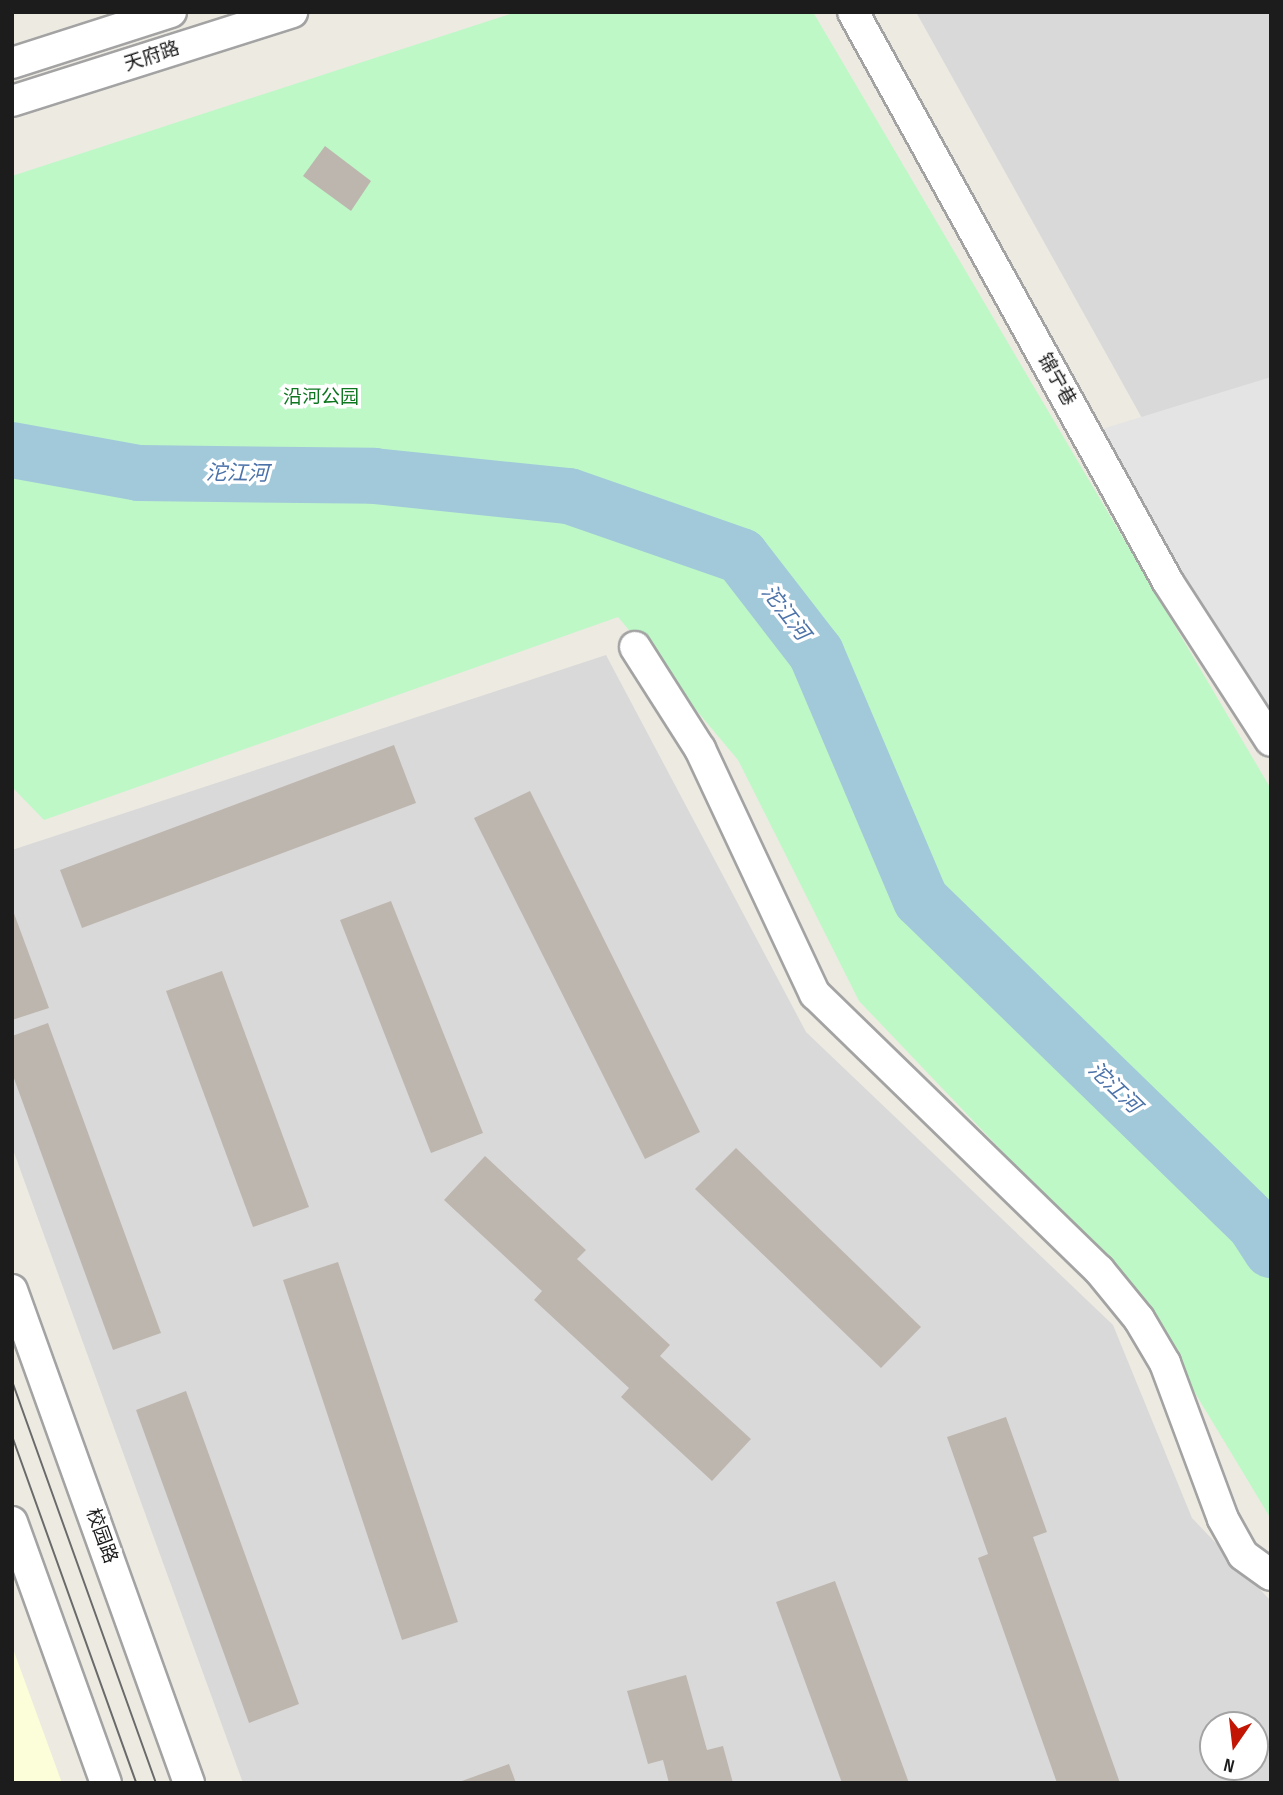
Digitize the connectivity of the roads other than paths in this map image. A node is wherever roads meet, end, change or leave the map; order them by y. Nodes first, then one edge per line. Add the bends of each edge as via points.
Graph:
1 (171, 12) edge
2 (292, 12) edge
3 (853, 12) edge
4 (12, 63) edge
5 (12, 101) edge
6 (635, 647) dead end
7 (1271, 741) edge
8 (12, 1290) edge
9 (12, 1522) edge
10 (1271, 1575) edge
11 (106, 1783) edge
12 (188, 1783) edge

1 - 4 street, 天府路
2 - 5 street, 天府路
3 - 7 street, 锦宁巷 via 1168,582
6 - 10 street via 700,749 815,994 1100,1270 1139,1319 1165,1363 1223,1519 1243,1555
8 - 12 street, 校园路
9 - 11 street

